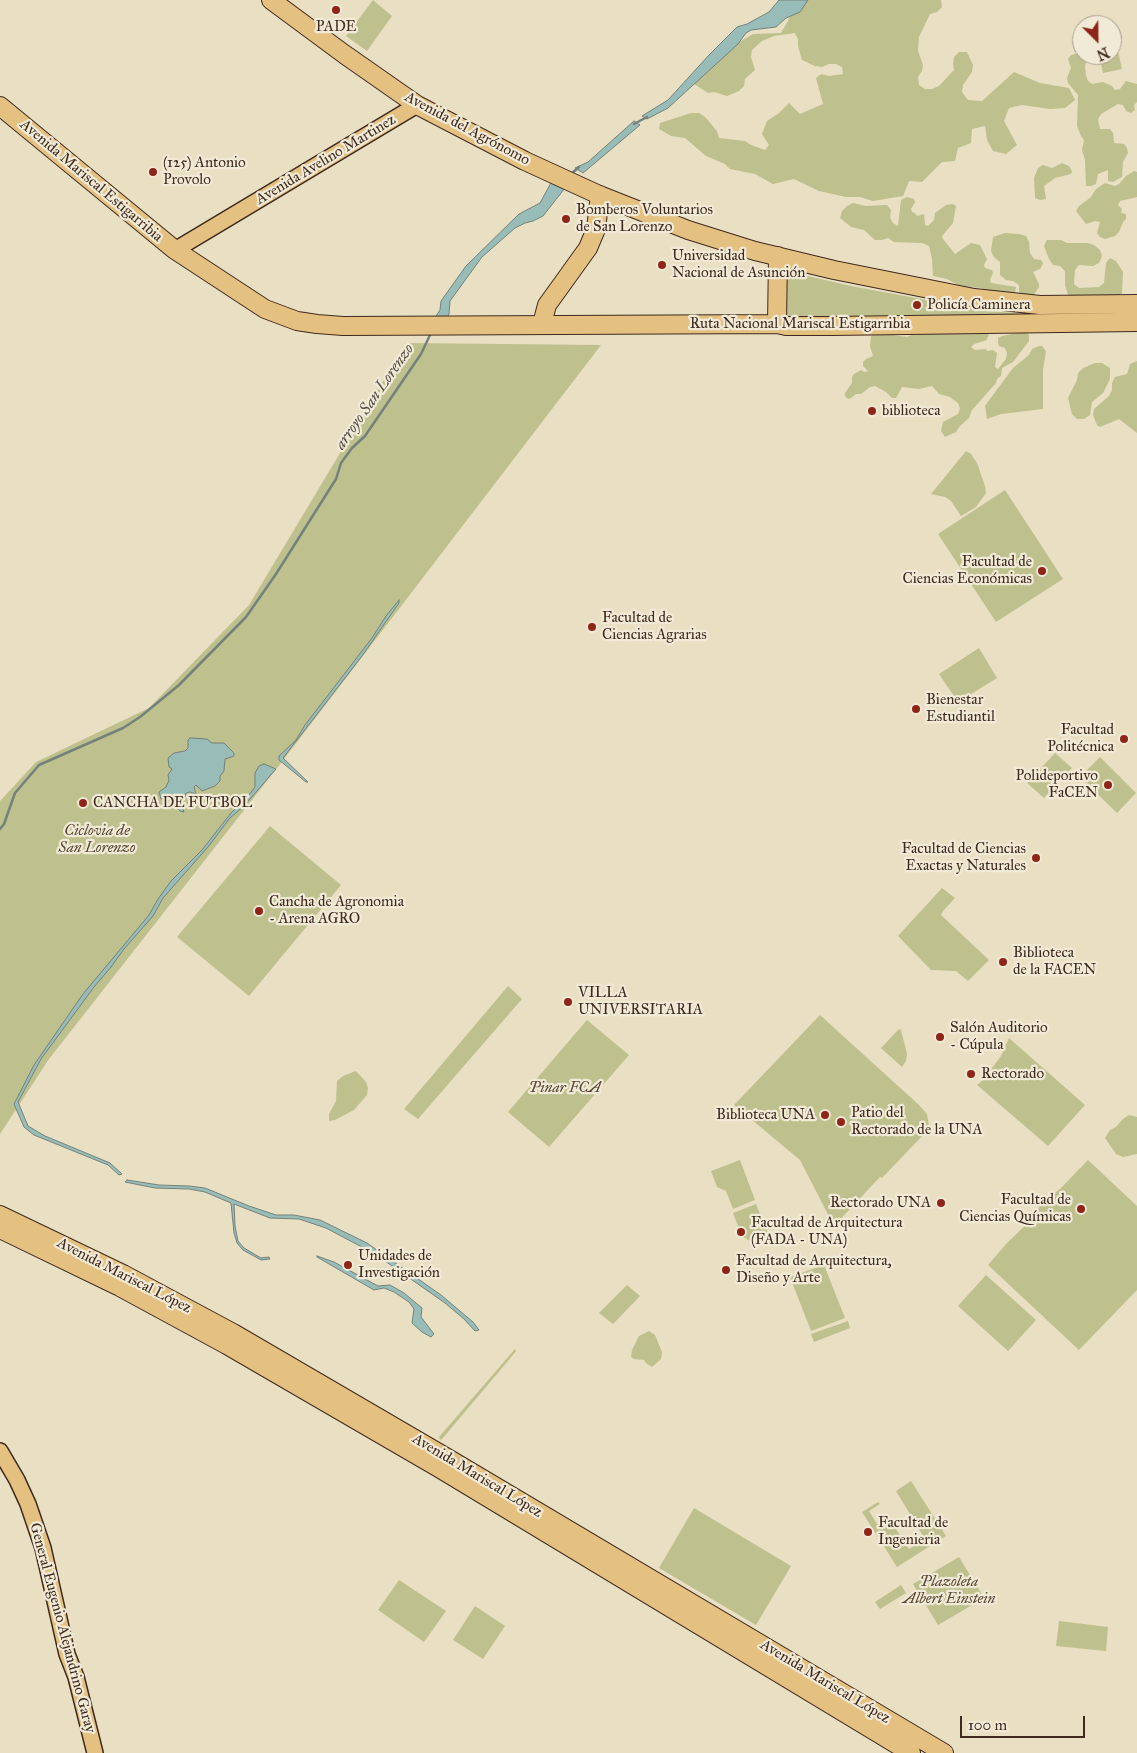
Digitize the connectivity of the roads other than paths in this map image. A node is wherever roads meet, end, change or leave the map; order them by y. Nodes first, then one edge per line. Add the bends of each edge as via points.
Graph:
1 (271, 0) edge
2 (417, 105) junction
3 (0, 106) edge
4 (598, 194) junction
5 (179, 253) junction
6 (778, 256) junction
7 (1137, 304) edge
8 (1137, 322) edge
9 (542, 324) junction
10 (777, 324) junction
11 (464, 326) joint
12 (0, 1215) edge
13 (0, 1229) edge
14 (0, 1451) edge
15 (95, 1753) edge
16 (911, 1753) edge
17 (944, 1753) edge

1 - 2 highway, Avenida del Agrónomo
2 - 4 highway, Avenida del Agrónomo via 525,161
2 - 5 main road, Avenida Avelino Martinez
3 - 5 highway, Avenida Mariscal Estigarribia
4 - 6 highway via 688,230
4 - 9 highway via 596,229 588,248 547,305
5 - 11 highway, Avenida Mariscal Estigarribia via 264,309 296,320 317,324
6 - 7 highway via 974,298 1040,305
6 - 10 highway
8 - 10 highway, Ruta Nacional Mariscal Estigarribia
9 - 10 highway, Ruta Nacional Mariscal Estigarribia
9 - 11 highway, Ruta Nacional Mariscal Estigarribia
12 - 17 highway, Avenida Mariscal López via 123,1274 233,1333
13 - 16 highway, Avenida Mariscal López via 177,1316 439,1468
14 - 15 main road, General Eugenio Alejandrino Garay via 28,1504 43,1548 67,1654

